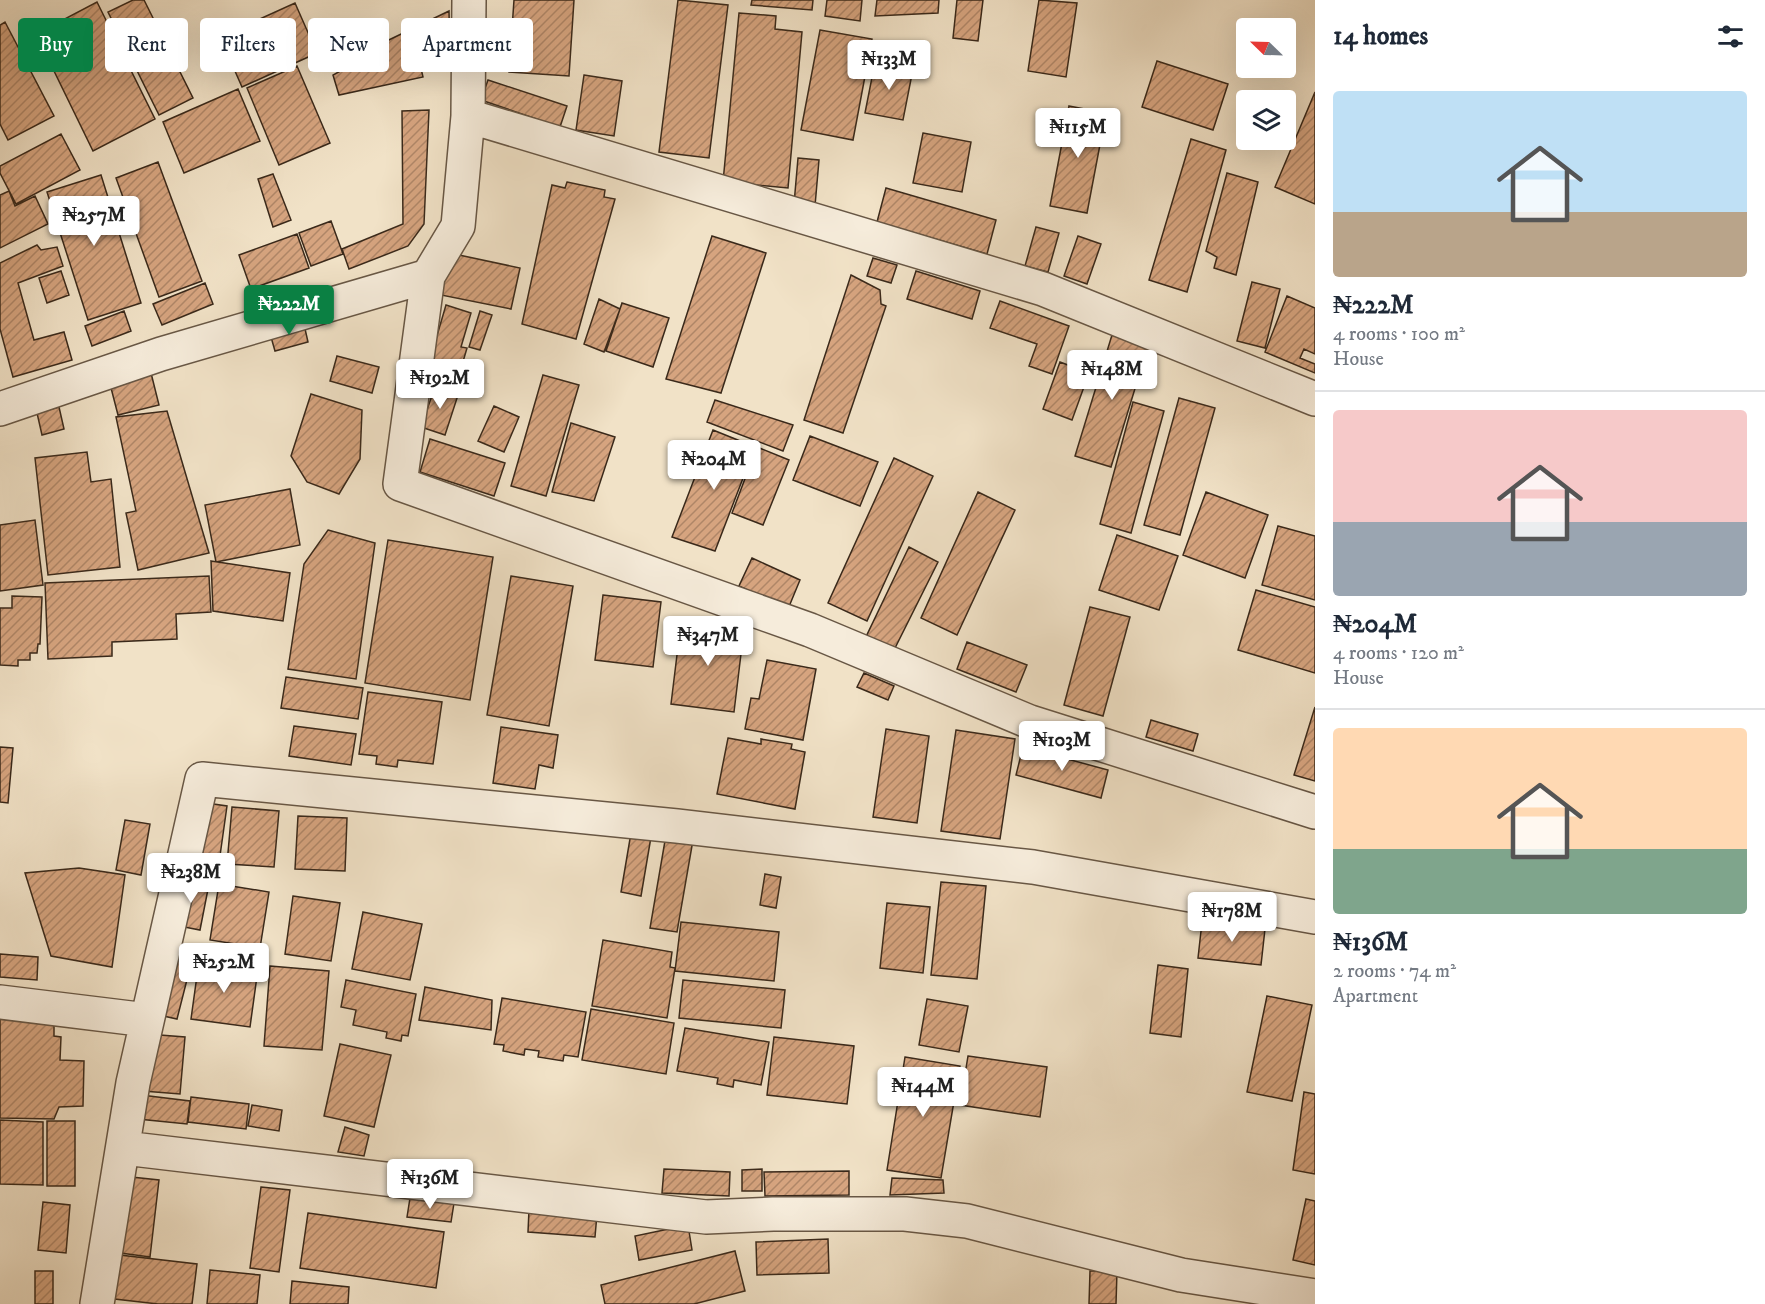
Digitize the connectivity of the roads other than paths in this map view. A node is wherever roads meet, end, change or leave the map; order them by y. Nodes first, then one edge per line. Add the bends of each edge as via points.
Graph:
1 (469, 0) edge
2 (468, 116) junction
3 (428, 276) junction
4 (1315, 399) edge
5 (0, 410) edge
6 (1315, 812) edge
7 (1315, 917) edge
8 (0, 1002) edge
9 (147, 1020) junction
10 (124, 1148) junction
11 (1315, 1296) edge
12 (97, 1304) edge

1 - 2 street
2 - 3 street via 458,226
2 - 4 street via 1043,289
3 - 5 street via 161,354
3 - 6 street via 400,484 810,630 1030,722
7 - 9 street via 1033,867 677,826 202,779
8 - 9 street
9 - 10 street
10 - 11 street via 706,1217 905,1214 967,1221 1181,1275
10 - 12 street

